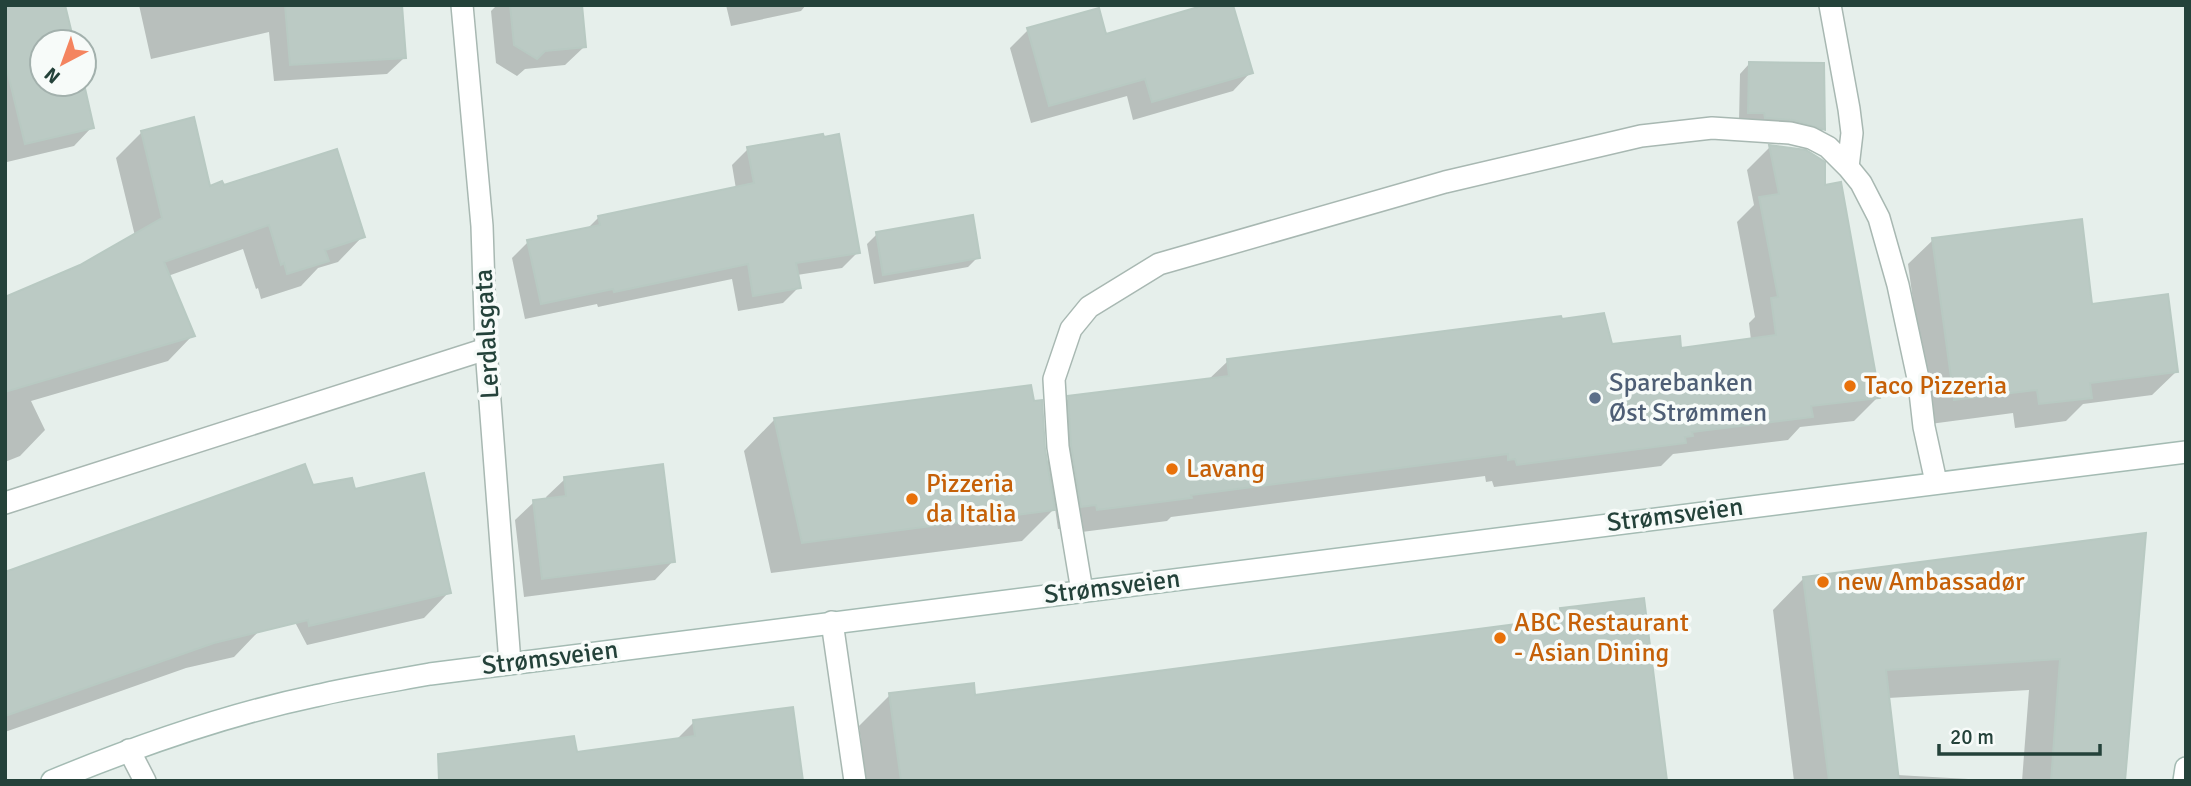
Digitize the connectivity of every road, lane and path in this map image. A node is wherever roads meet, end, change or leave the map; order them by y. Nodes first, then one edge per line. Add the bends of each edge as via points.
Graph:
1 (462, 5) edge
2 (1830, 5) edge
3 (1849, 167) junction
4 (486, 349) junction
5 (2186, 452) edge
6 (1936, 482) junction
7 (5, 503) edge
8 (1082, 590) junction
9 (832, 622) junction
10 (510, 663) junction
11 (130, 750) junction
12 (2186, 768) edge
13 (52, 781) edge
14 (145, 781) edge
15 (855, 781) edge
16 (2185, 781) edge

1 - 4 main road, Lerdalsgata via 482,226
2 - 3 main road via 1850,121
3 - 6 main road via 1879,218 1898,285
3 - 8 main road via 1828,148 1790,132 1712,128 1642,136 1445,182 1159,264 1089,307 1071,329 1054,379 1058,447
4 - 7 main road
4 - 10 main road, Lerdalsgata
5 - 6 main road, Strømsveien
6 - 8 main road, Strømsveien
8 - 9 main road, Strømsveien
9 - 10 main road, Strømsveien
9 - 15 main road
10 - 11 main road, Strømsveien via 314,696
11 - 13 main road, Strømsveien
11 - 14 main road
12 - 16 main road

